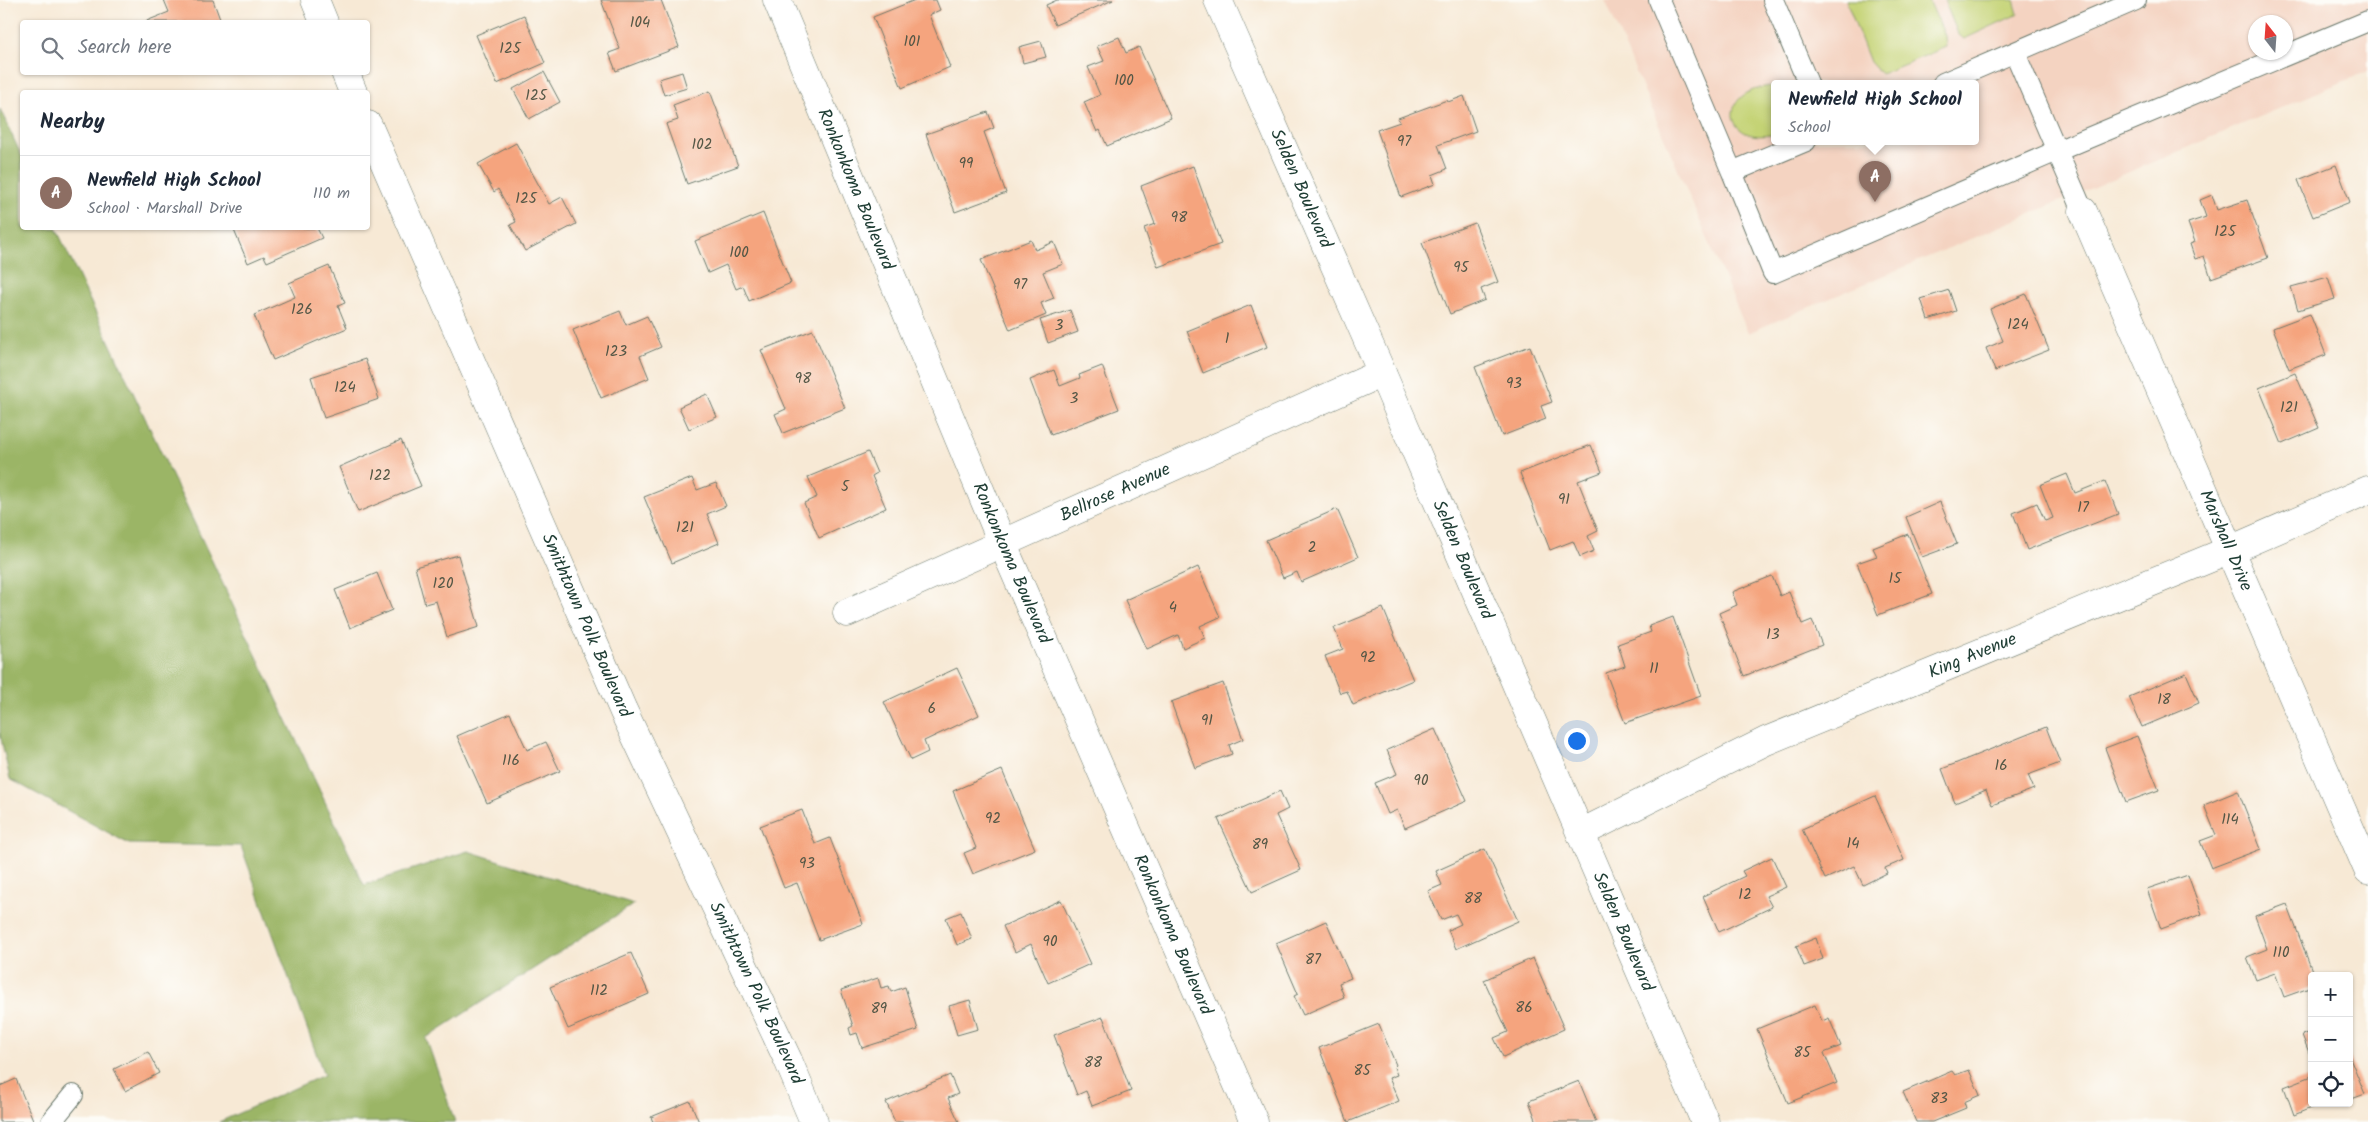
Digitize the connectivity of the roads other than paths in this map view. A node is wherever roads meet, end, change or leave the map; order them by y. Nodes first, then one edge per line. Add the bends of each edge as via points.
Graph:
1 (315, 0) edge
2 (777, 0) edge
3 (1218, 0) edge
4 (1659, 0) edge
5 (1773, 0) edge
6 (2136, 0) edge
7 (323, 20) edge
8 (2368, 21) edge
9 (2015, 53) junction
10 (346, 75) edge
11 (1807, 80) edge
12 (1950, 80) edge
13 (352, 90) edge
14 (370, 130) edge
15 (1796, 145) edge
16 (2057, 151) junction
17 (1732, 172) junction
18 (2083, 210) joint
19 (1382, 373) junction
20 (2368, 490) edge
21 (1003, 545) junction
22 (2230, 550) junction
23 (847, 613) dead end
24 (1581, 832) junction
25 (2368, 870) edge
26 (73, 1095) dead end
27 (51, 1122) edge
28 (814, 1122) edge
29 (1254, 1122) edge
30 (1705, 1122) edge

1 - 7 street
2 - 21 street, Ronkonkoma Boulevard
3 - 19 street, Selden Boulevard
4 - 17 lane
5 - 11 lane
6 - 9 lane
8 - 16 lane
9 - 12 lane
9 - 16 lane
10 - 13 street
14 - 28 street, Smithtown Polk Boulevard via 623,710
15 - 17 lane
16 - 17 lane via 1773,273
16 - 18 lane
18 - 22 street, Marshall Drive
19 - 21 street, Bellrose Avenue
19 - 24 street, Selden Boulevard
20 - 22 street, King Avenue
21 - 23 street, Bellrose Avenue
21 - 29 street, Ronkonkoma Boulevard
22 - 24 street, King Avenue via 1766,741
22 - 25 street, Marshall Drive
24 - 30 street, Selden Boulevard
26 - 27 lane

